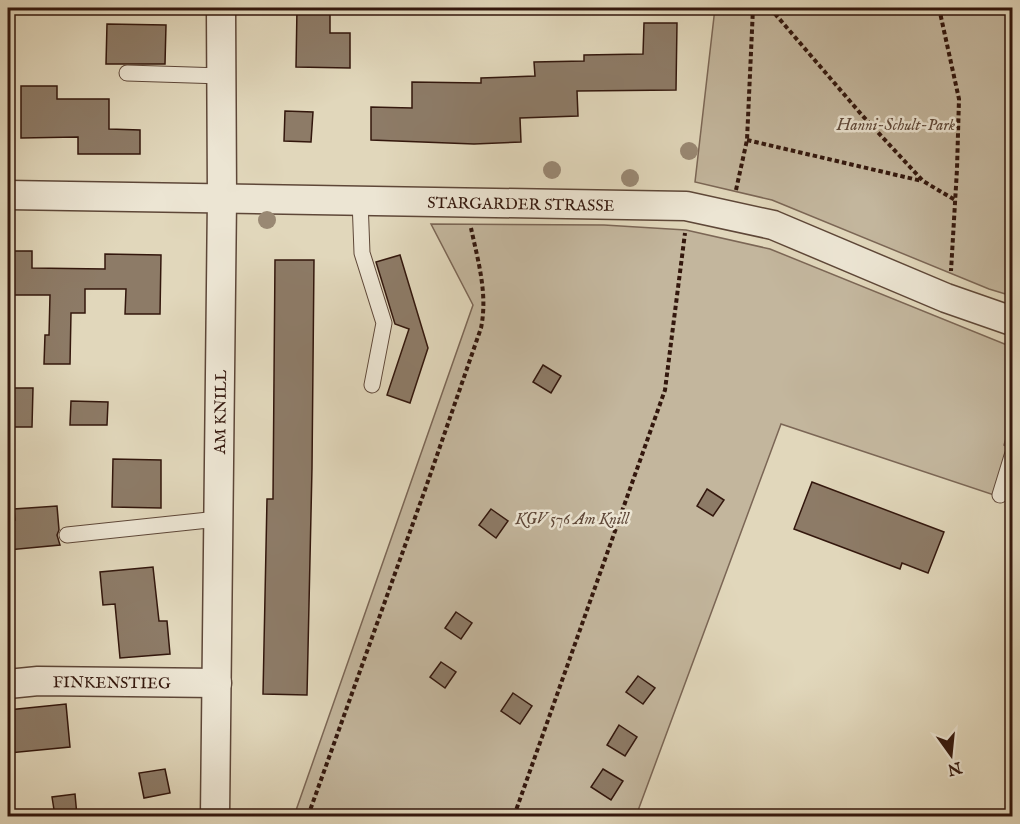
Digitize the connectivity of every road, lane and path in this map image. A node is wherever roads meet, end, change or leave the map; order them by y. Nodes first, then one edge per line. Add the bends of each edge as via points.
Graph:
1 (221, 8) edge
2 (753, 8) edge
3 (770, 8) edge
4 (939, 8) edge
5 (127, 73) dead end
6 (222, 76) junction
7 (747, 140) junction
8 (923, 181) junction
9 (8, 195) edge
10 (222, 198) junction
11 (360, 200) junction
12 (955, 200) junction
13 (730, 215) junction
14 (469, 219) dead end
15 (687, 224) dead end
16 (950, 278) dead end
17 (1012, 321) edge
18 (372, 385) dead end
19 (1012, 456) edge
20 (1000, 495) dead end
21 (218, 519) junction
22 (67, 535) dead end
23 (217, 683) junction
24 (8, 684) edge
25 (215, 816) edge
26 (308, 816) edge
27 (514, 816) edge

1 - 6 street, AM KNILL
2 - 7 path
3 - 8 path
4 - 12 path via 959,99
5 - 6 lane
6 - 10 street, AM KNILL
7 - 8 path
7 - 13 path
8 - 12 path
9 - 10 street, STARGARDER STRASSE
10 - 11 street, STARGARDER STRASSE
10 - 21 street, AM KNILL
11 - 13 street, STARGARDER STRASSE via 686,207
11 - 18 lane via 362,253 384,323
12 - 16 path
13 - 17 street, STARGARDER STRASSE via 773,225 946,298
14 - 26 path via 483,287 481,328
15 - 27 path via 665,390
19 - 20 lane
21 - 22 lane
21 - 23 street, AM KNILL
23 - 24 street, FINKENSTIEG
23 - 25 street, AM KNILL

